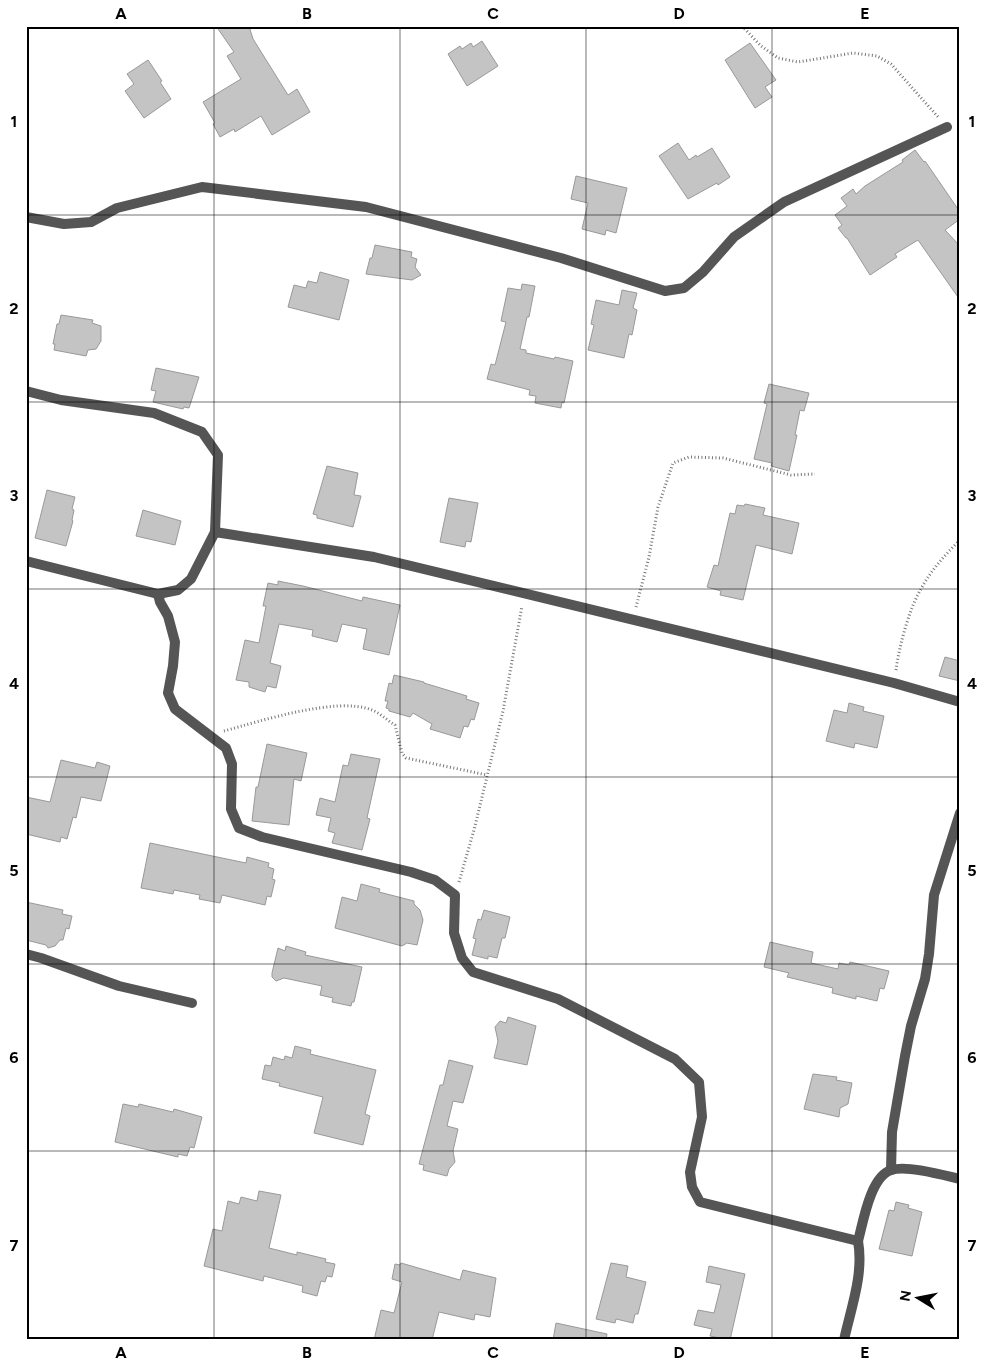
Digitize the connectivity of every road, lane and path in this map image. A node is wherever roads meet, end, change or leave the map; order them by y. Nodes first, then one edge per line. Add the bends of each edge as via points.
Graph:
1 (742, 26) edge
2 (947, 127) joint
3 (26, 217) edge
4 (26, 390) edge
5 (815, 474) dead end
6 (215, 532) junction
7 (960, 540) edge
8 (26, 561) edge
9 (158, 594) junction
10 (524, 594) junction
11 (633, 620) junction
12 (894, 683) junction
13 (960, 702) edge
14 (209, 734) junction
15 (487, 775) junction
16 (960, 813) edge
17 (455, 894) junction
18 (26, 954) edge
19 (192, 1003) dead end
20 (890, 1170) junction
21 (960, 1179) edge
22 (858, 1241) junction
23 (844, 1340) edge

1 - 2 path via 778,58 798,62 853,53 877,56 891,64
2 - 3 street via 784,202 734,237 684,288 665,291 561,258 366,207 202,187 116,208 91,222 64,224
4 - 6 street via 60,400 154,413 202,432 218,455
5 - 11 path via 791,474 723,458 689,457 672,463 658,507
6 - 9 street via 191,579 178,590
6 - 10 street via 374,557
7 - 12 path via 920,589 899,651
8 - 9 street
9 - 14 street via 175,642 168,693 175,709
10 - 11 street
10 - 15 path via 503,711
11 - 12 street
12 - 13 street
14 - 15 path via 319,708 349,705 373,710 395,725 406,758
14 - 17 street via 226,748 232,764 231,809 238,828 300,847 411,872 435,880
15 - 17 path
16 - 20 street via 934,895 929,954 903,1066 892,1132
17 - 22 street via 454,933 462,958 472,972 558,999 675,1059 700,1082 702,1117 690,1172 692,1187 700,1202
18 - 19 street via 120,986
20 - 21 street via 912,1169
20 - 22 street via 878,1180 870,1197
22 - 23 street via 858,1281

